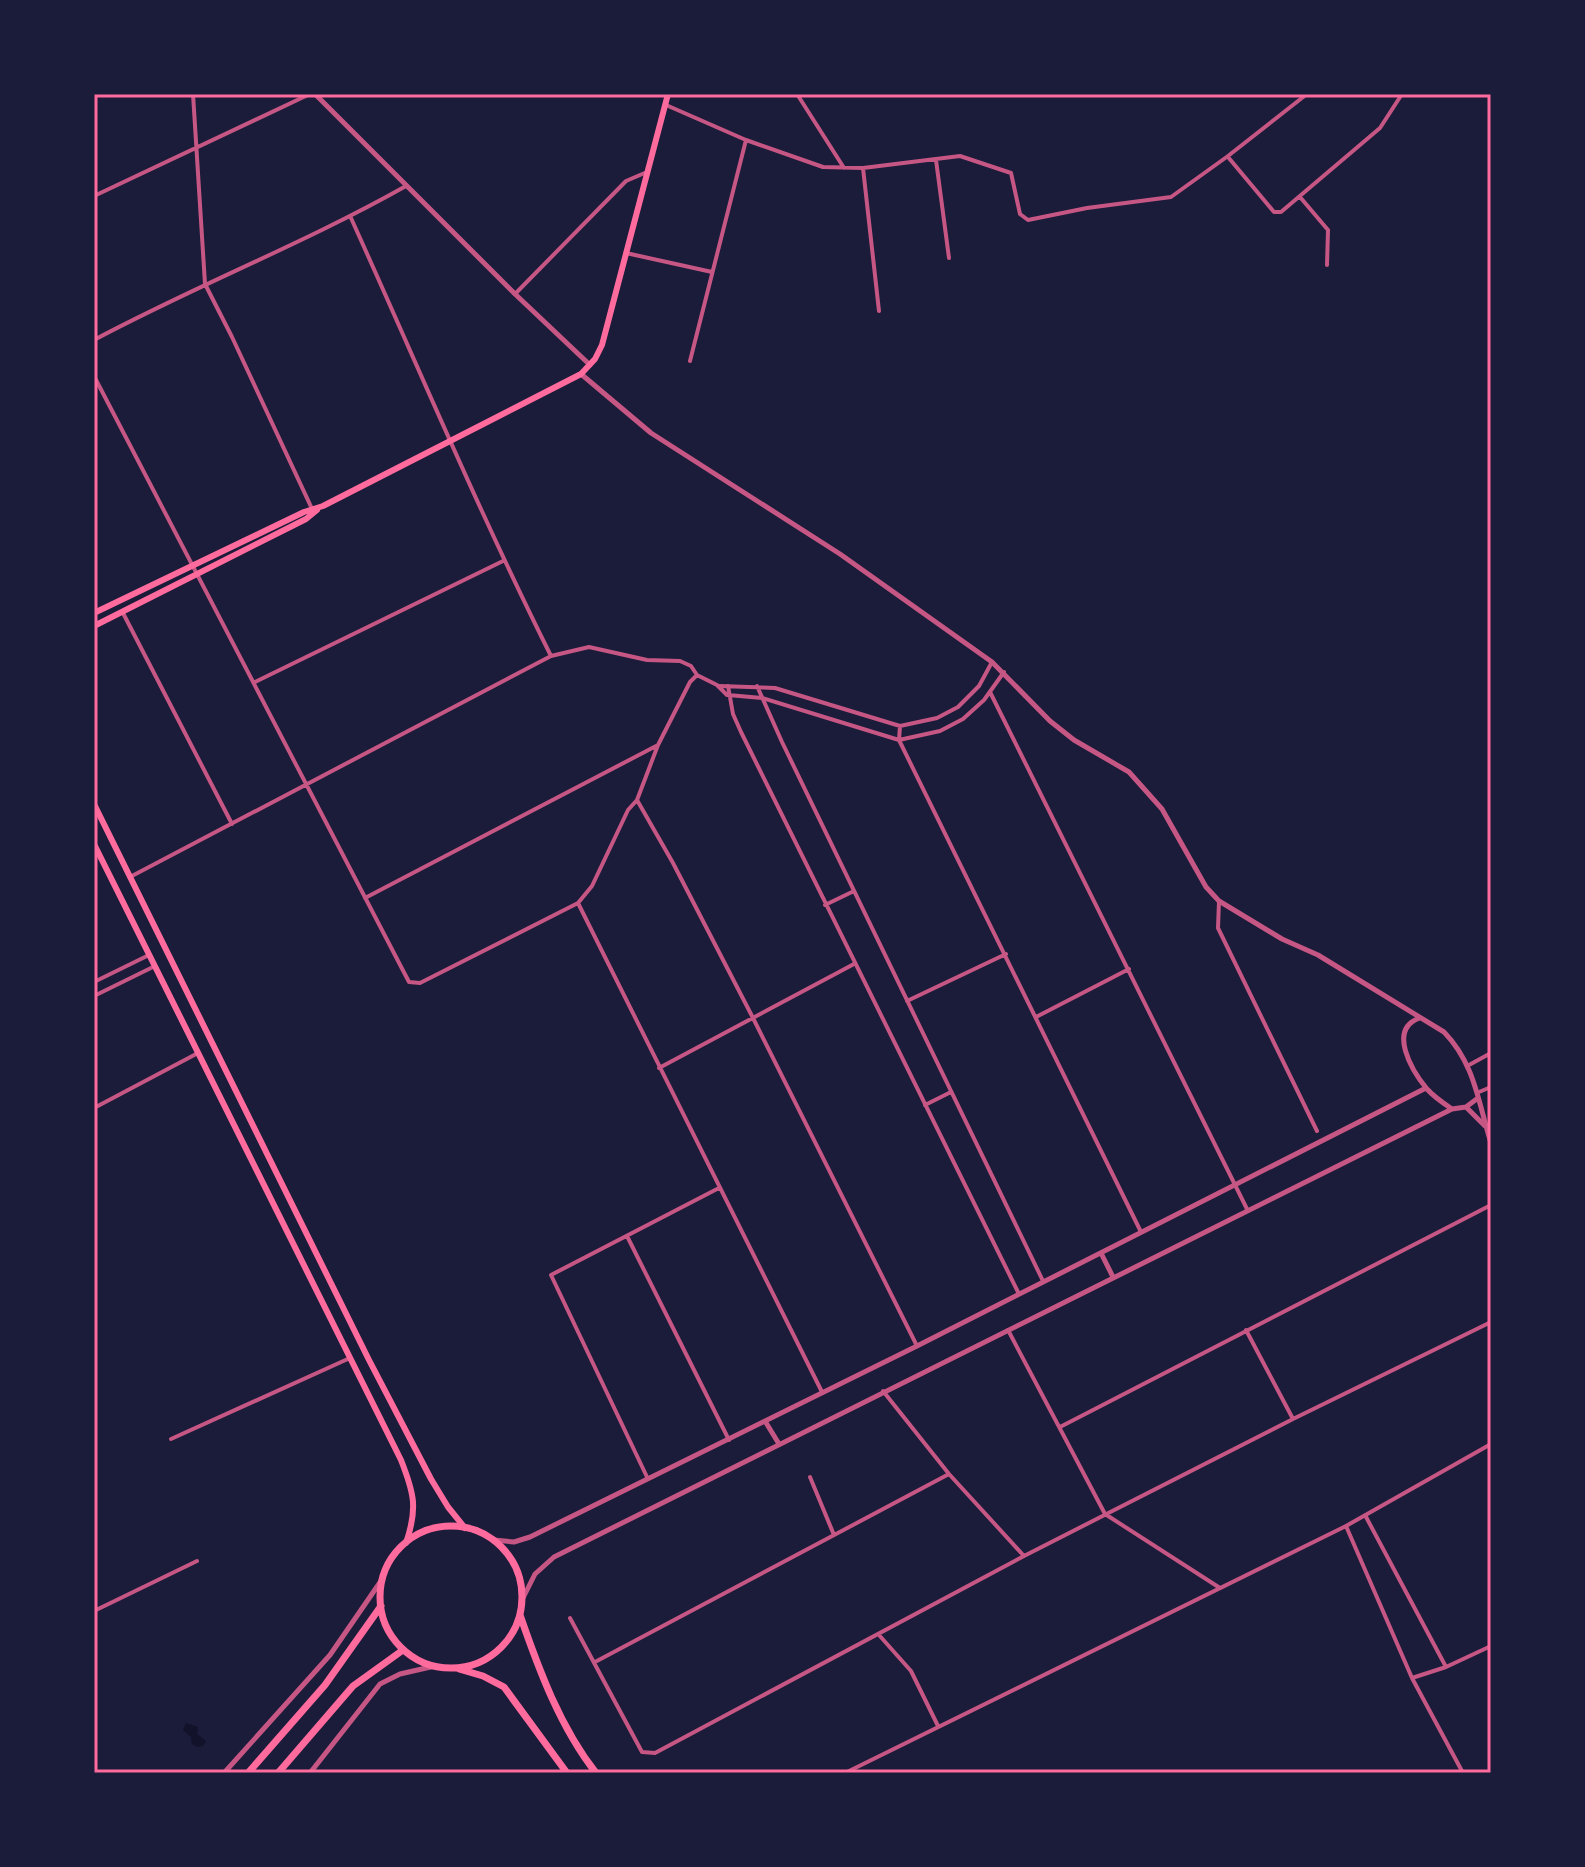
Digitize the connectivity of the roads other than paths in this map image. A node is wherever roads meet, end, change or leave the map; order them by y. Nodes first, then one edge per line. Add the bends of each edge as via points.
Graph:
1 (193, 94) edge
2 (313, 94) edge
3 (668, 94) edge
4 (797, 94) edge
5 (1307, 94) edge
6 (1402, 94) edge
7 (665, 105) junction
8 (746, 140) junction
9 (195, 147) junction
10 (1228, 156) junction
11 (936, 160) junction
12 (844, 168) junction
13 (863, 168) junction
14 (649, 171) junction
15 (406, 186) junction
16 (94, 196) edge
17 (1300, 197) junction
18 (351, 218) junction
19 (626, 253) junction
20 (949, 258) dead end
21 (1327, 265) dead end
22 (712, 272) junction
23 (205, 284) junction
24 (515, 294) junction
25 (879, 311) dead end
26 (94, 340) edge
27 (690, 361) dead end
28 (590, 365) junction
29 (581, 374) junction
30 (94, 376) edge
31 (451, 438) junction
32 (313, 511) junction
33 (503, 561) junction
34 (194, 566) junction
35 (198, 575) junction
36 (94, 613) edge
37 (123, 613) junction
38 (94, 626) edge
39 (551, 656) junction
40 (992, 662) junction
41 (1004, 672) junction
42 (697, 675) junction
43 (255, 682) junction
44 (717, 685) junction
45 (728, 686) junction
46 (757, 686) junction
47 (990, 692) junction
48 (728, 695) junction
49 (762, 698) junction
50 (920, 723) junction
51 (900, 726) junction
52 (923, 734) junction
53 (899, 740) junction
54 (658, 745) junction
55 (308, 784) junction
56 (637, 800) junction
57 (94, 804) edge
58 (232, 824) junction
59 (94, 844) edge
60 (130, 877) junction
61 (854, 891) junction
62 (365, 898) junction
63 (1219, 901) junction
64 (578, 903) junction
65 (825, 905) junction
66 (1006, 954) junction
67 (149, 955) junction
68 (854, 964) junction
69 (155, 966) junction
70 (1129, 969) junction
71 (94, 982) edge
72 (94, 996) edge
73 (907, 1001) junction
74 (1036, 1017) junction
75 (753, 1018) junction
76 (1420, 1018) junction
77 (198, 1053) junction
78 (1491, 1053) edge
79 (1469, 1065) junction
80 (659, 1068) junction
81 (1491, 1087) edge
82 (1426, 1088) junction
83 (951, 1092) junction
84 (1478, 1095) junction
85 (925, 1105) junction
86 (1466, 1107) junction
87 (94, 1108) edge
88 (1452, 1109) junction
89 (1486, 1126) junction
90 (1317, 1131) dead end
91 (1491, 1143) edge
92 (1236, 1183) junction
93 (719, 1187) junction
94 (1491, 1205) edge
95 (1247, 1209) junction
96 (1141, 1232) junction
97 (627, 1236) junction
98 (1101, 1253) junction
99 (1113, 1277) junction
100 (1043, 1281) junction
101 (1019, 1294) junction
102 (1491, 1322) edge
103 (1008, 1330) junction
104 (1246, 1330) junction
105 (917, 1346) junction
106 (350, 1358) junction
107 (883, 1391) junction
108 (822, 1392) junction
109 (1293, 1419) junction
110 (765, 1421) junction
111 (1060, 1427) junction
112 (171, 1439) dead end
113 (729, 1440) junction
114 (779, 1444) junction
115 (1491, 1444) edge
116 (949, 1474) junction
117 (647, 1477) junction
118 (810, 1477) dead end
119 (1105, 1514) junction
120 (1365, 1515) junction
121 (1346, 1526) junction
122 (465, 1528) junction
123 (834, 1535) junction
124 (494, 1540) junction
125 (406, 1543) junction
126 (1024, 1556) junction
127 (197, 1561) dead end
128 (383, 1578) junction
129 (1220, 1588) junction
130 (523, 1598) junction
131 (381, 1606) junction
132 (94, 1611) edge
133 (520, 1615) junction
134 (570, 1618) dead end
135 (879, 1635) junction
136 (1491, 1646) edge
137 (403, 1650) junction
138 (595, 1662) junction
139 (435, 1666) junction
140 (1446, 1667) junction
141 (457, 1668) junction
142 (1412, 1678) junction
143 (938, 1726) junction
144 (224, 1773) edge
145 (248, 1773) edge
146 (278, 1773) edge
147 (310, 1773) edge
148 (567, 1773) edge
149 (596, 1773) edge
150 (845, 1773) edge
151 (1463, 1773) edge

1 - 9 street
2 - 9 street
2 - 15 street
3 - 7 main road
4 - 12 street
5 - 10 street
6 - 17 street via 1380,128
7 - 8 street
7 - 14 main road
8 - 12 street via 812,165
8 - 22 street
9 - 16 street
9 - 23 street
10 - 11 street via 1171,197 1028,220 1020,214 1011,173 960,156
10 - 17 street via 1274,212
11 - 13 street
11 - 20 street
12 - 13 street
13 - 25 street
14 - 19 main road
14 - 24 street via 626,181
15 - 18 street
15 - 24 street
17 - 21 street via 1328,230
18 - 23 street
18 - 31 street
19 - 22 street
19 - 28 main road via 602,345
22 - 27 street
23 - 26 street
23 - 32 street
24 - 28 street
28 - 29 main road
29 - 31 main road
29 - 40 street via 651,433 840,554
30 - 34 street
31 - 32 main road
31 - 33 street
32 - 34 main road
32 - 35 main road
33 - 39 street
33 - 43 street
34 - 35 street
34 - 36 main road
35 - 37 main road
35 - 43 street
37 - 38 main road
37 - 58 street
39 - 42 street via 589,647 647,660 680,661
39 - 55 street
40 - 41 street
40 - 50 street via 979,686 958,707
41 - 47 street
41 - 63 street via 1050,721 1138,780
42 - 44 street
42 - 54 street
43 - 55 street
44 - 45 street
44 - 48 street
45 - 46 street
45 - 48 street
46 - 49 street
46 - 51 street
47 - 52 street via 963,719
47 - 70 street
48 - 49 street
48 - 65 street
49 - 53 street
49 - 61 street
50 - 51 street
50 - 52 street
51 - 53 street
52 - 53 street
53 - 66 street
54 - 56 street
54 - 62 street
55 - 58 street
55 - 62 street
56 - 64 street
56 - 75 street
57 - 60 main road
58 - 60 street
59 - 67 main road
60 - 122 main road via 369,1360 437,1488
61 - 65 street
61 - 73 street
62 - 64 street via 409,982 420,983
63 - 76 street
63 - 90 street via 1218,928
64 - 80 street
65 - 68 street
66 - 73 street
66 - 74 street
67 - 69 main road
67 - 71 street
68 - 75 street
68 - 85 street
69 - 72 street
69 - 77 main road
70 - 74 street
70 - 92 street
73 - 83 street
74 - 96 street
75 - 80 street
75 - 105 street
76 - 79 street via 1444,1032
76 - 82 street via 1403,1037
77 - 87 street
77 - 106 main road
78 - 79 street
79 - 84 street
80 - 93 street
81 - 84 street
82 - 88 street
82 - 92 street
83 - 85 street
83 - 100 street
84 - 86 street
84 - 89 street
85 - 101 street
86 - 88 street
86 - 89 street
88 - 95 street
89 - 91 street
92 - 95 street
92 - 96 street
93 - 97 street
93 - 108 street
94 - 104 street
95 - 99 street
96 - 98 street
97 - 113 street
97 - 117 street via 551,1275
98 - 99 street
98 - 100 street
99 - 103 street
100 - 101 street
101 - 105 street
102 - 109 street
103 - 107 street
103 - 111 street
104 - 109 street
104 - 111 street
105 - 108 street
106 - 112 street
106 - 125 main road via 412,1488
107 - 114 street
107 - 116 street
108 - 110 street
109 - 119 street
110 - 113 street
110 - 114 street
111 - 119 street
113 - 117 street
114 - 130 street via 554,1557 535,1574
115 - 120 street
116 - 123 street
116 - 126 street
117 - 124 street via 530,1537
118 - 123 street
119 - 126 street
119 - 129 street
120 - 121 street
120 - 140 street
121 - 129 street
121 - 142 street
122 - 124 highway
122 - 125 highway via 434,1529
123 - 138 street
124 - 130 highway via 519,1576
125 - 128 highway
126 - 135 street
127 - 132 street
128 - 131 highway
128 - 144 street via 330,1655
129 - 143 street
130 - 133 highway
131 - 137 highway
131 - 145 highway via 325,1685
133 - 141 highway via 497,1652
133 - 149 highway via 554,1702
134 - 138 street
135 - 138 street via 655,1753 642,1752
135 - 143 street via 911,1671
136 - 140 street
137 - 139 highway
137 - 146 highway via 344,1697
139 - 141 highway
139 - 147 street via 380,1684
140 - 142 street
141 - 148 highway via 504,1687
142 - 151 street
143 - 150 street

